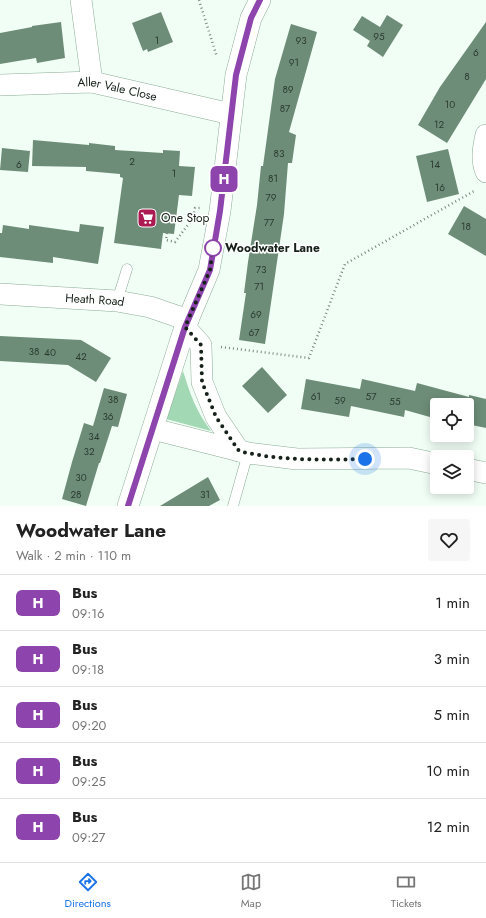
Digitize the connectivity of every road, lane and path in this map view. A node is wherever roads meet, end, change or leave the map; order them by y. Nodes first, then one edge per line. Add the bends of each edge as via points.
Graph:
1 (81, 0) edge
2 (199, 0) edge
3 (260, 0) edge
4 (236, 75) junction
5 (92, 82) junction
6 (0, 85) edge
7 (231, 114) junction
8 (486, 135) edge
9 (483, 180) edge
10 (194, 212) dead end
11 (167, 233) dead end
12 (127, 269) dead end
13 (0, 294) edge
14 (117, 301) junction
15 (186, 323) junction
16 (201, 345) junction
17 (153, 429) junction
18 (244, 452) junction
19 (430, 462) edge
20 (474, 470) edge
21 (486, 473) edge
22 (128, 506) edge
23 (233, 506) edge

1 - 5 street
2 - 4 path via 218,59
3 - 4 street via 251,18
4 - 7 street
5 - 6 street, Aller Vale Close
5 - 7 street, Aller Vale Close
7 - 15 street via 220,211 210,270
8 - 9 street
9 - 16 path via 345,264 308,358
10 - 11 path via 194,218 175,242 166,240
12 - 14 lane
13 - 14 street, Heath Road
14 - 15 street, Heath Road via 150,307
15 - 16 street
15 - 17 street
16 - 18 street via 202,382 216,417
17 - 18 street
17 - 22 street
18 - 19 street via 297,459 409,458
18 - 23 lane
20 - 21 street

